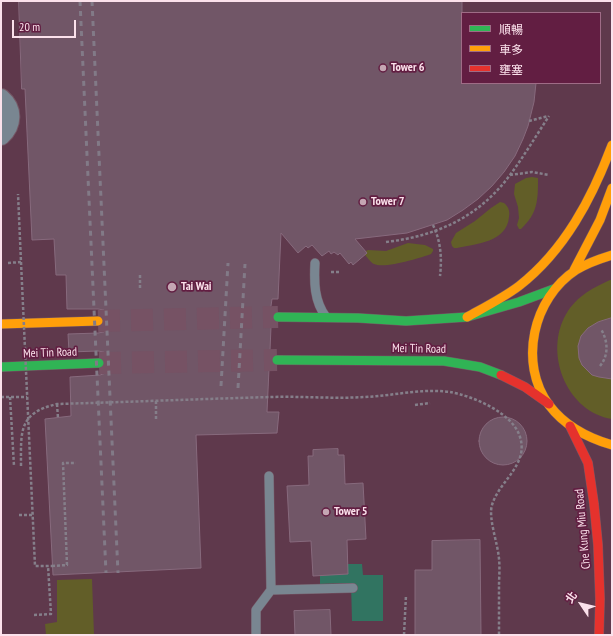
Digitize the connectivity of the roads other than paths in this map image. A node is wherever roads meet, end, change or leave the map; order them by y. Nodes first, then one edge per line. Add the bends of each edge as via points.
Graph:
1 (1, 98) edge
2 (1, 136) edge
3 (612, 145) edge
4 (612, 188) edge
5 (612, 255) edge
6 (315, 263) dead end
7 (574, 270) junction
8 (554, 289) junction
9 (278, 317) tunnel mouth
10 (467, 317) junction
11 (328, 319) junction
12 (98, 321) tunnel mouth
13 (1, 324) edge
14 (277, 360) tunnel mouth
15 (99, 363) tunnel mouth
16 (1, 367) edge
17 (549, 404) junction
18 (570, 426) junction
19 (612, 445) edge
20 (269, 476) dead end
21 (352, 588) dead end
22 (271, 590) junction
23 (256, 635) edge
24 (599, 635) edge

1 - 2 street via 10,109 11,116 7,131
3 - 10 main road via 591,196 562,241 526,280 502,298
4 - 7 main road, Che Kung Miu Road via 595,234
5 - 7 main road, Che Kung Miu Road
6 - 11 lane via 316,299
7 - 8 main road, Che Kung Miu Road
8 - 10 main road
8 - 17 main road, Che Kung Miu Road via 538,318 532,348 536,377
9 - 11 main road
10 - 11 main road via 406,321
12 - 13 main road
14 - 17 main road, Mei Tin Road via 418,360 463,363 516,382
15 - 16 main road, Mei Tin Road
17 - 18 main road, Che Kung Miu Road
18 - 19 main road, Che Kung Miu Road via 596,441
18 - 24 main road, Che Kung Miu Road via 588,463 594,504 598,545
20 - 22 lane
21 - 22 lane
22 - 23 lane via 256,610

